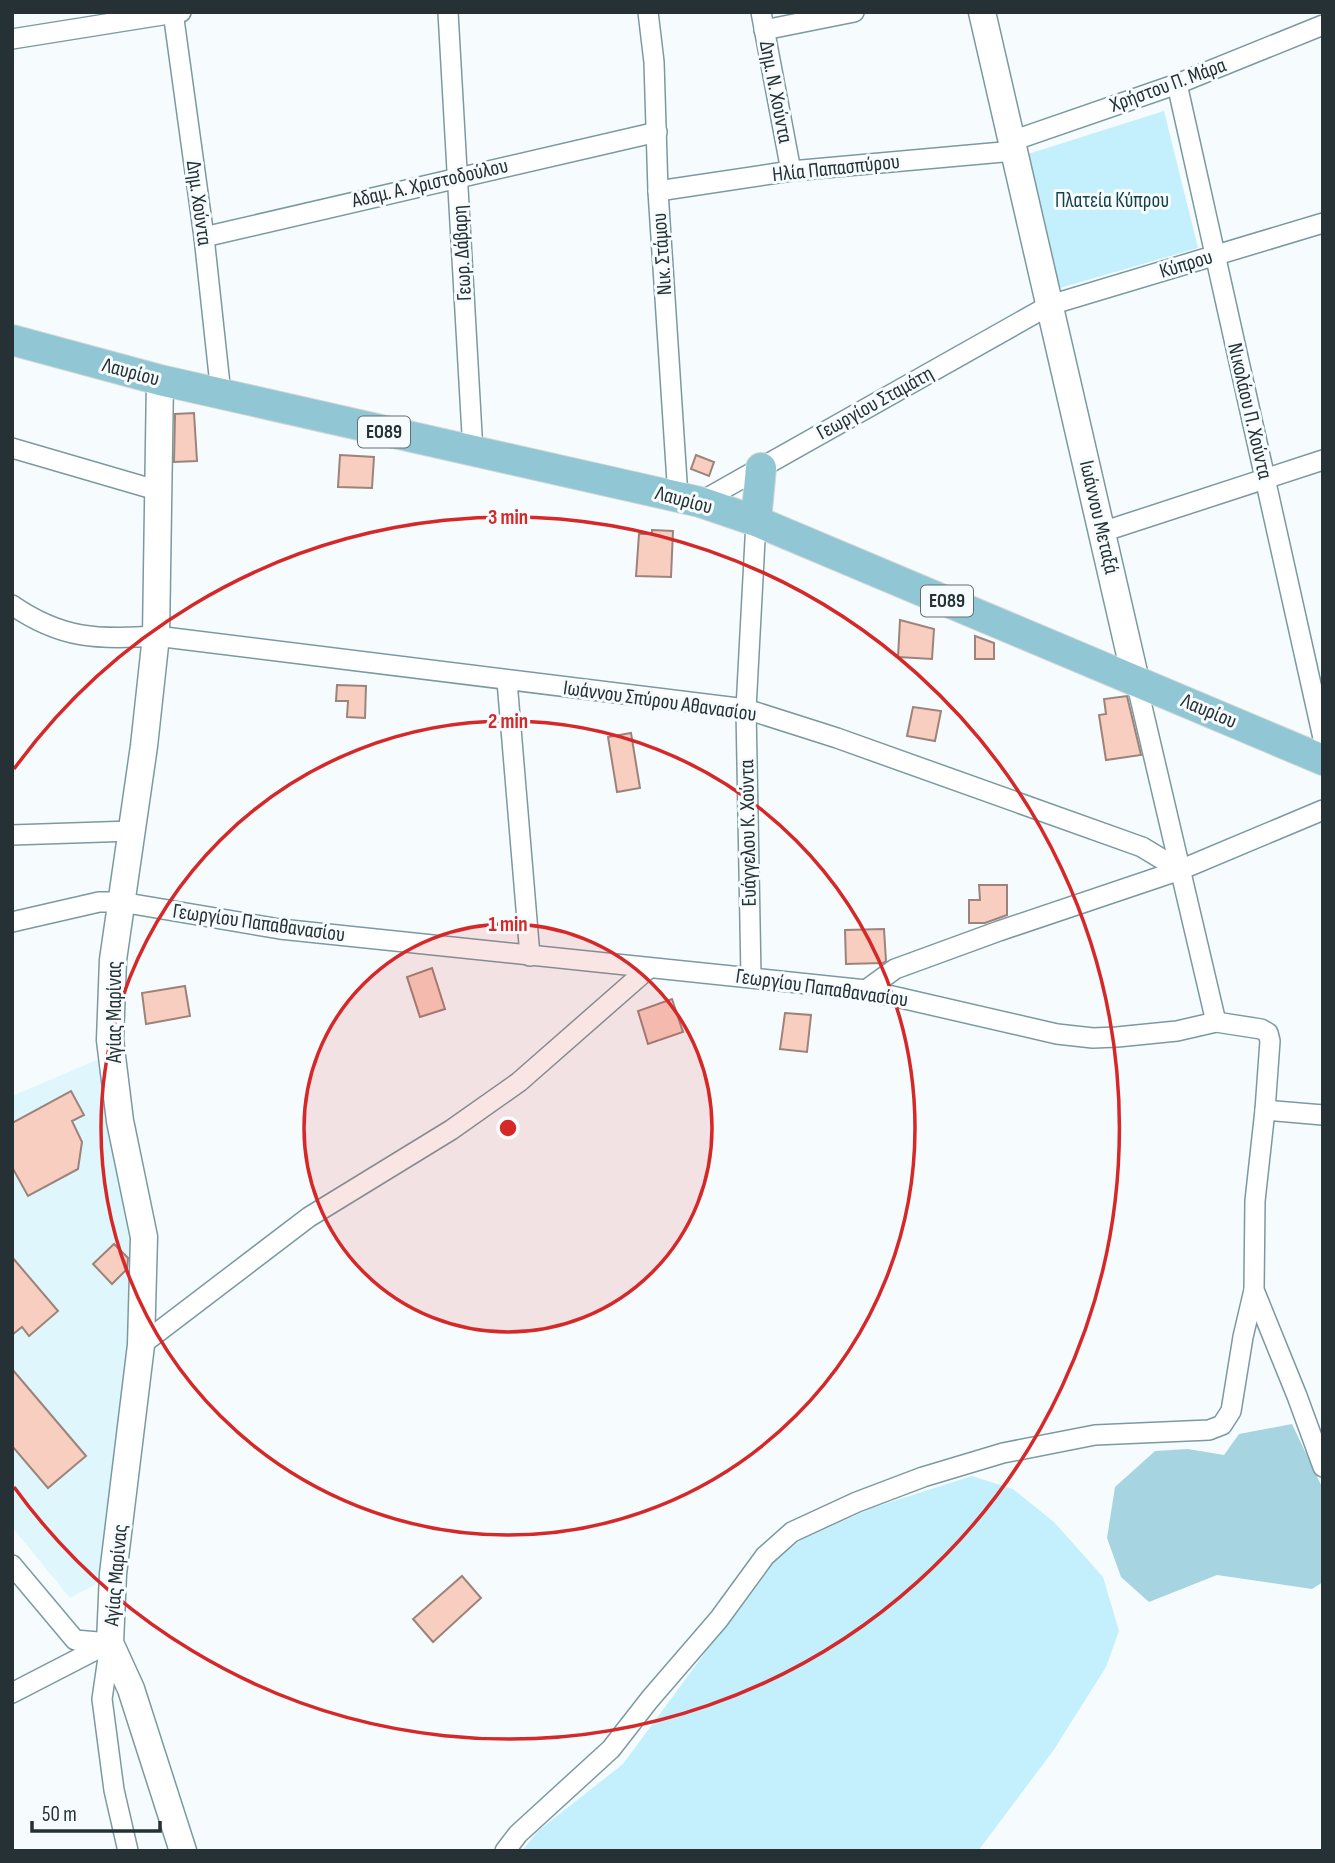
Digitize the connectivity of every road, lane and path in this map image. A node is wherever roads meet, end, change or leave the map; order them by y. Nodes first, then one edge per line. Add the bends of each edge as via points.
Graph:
1 (447, 12) edge
2 (648, 12) edge
3 (854, 12) edge
4 (982, 12) edge
5 (175, 13) edge
6 (763, 21) edge
7 (1323, 25) edge
8 (12, 39) edge
9 (1177, 84) junction
10 (657, 132) junction
11 (1013, 146) junction
12 (790, 171) junction
13 (458, 176) junction
14 (658, 191) junction
15 (1323, 223) edge
16 (204, 237) junction
17 (1214, 255) junction
18 (1049, 305) junction
19 (12, 340) edge
20 (160, 380) junction
21 (221, 394) junction
22 (12, 448) edge
23 (473, 452) junction
24 (1323, 460) edge
25 (761, 468) junction
26 (1266, 478) junction
27 (156, 490) junction
28 (690, 499) junction
29 (756, 521) junction
30 (1102, 532) junction
31 (12, 605) edge
32 (156, 636) junction
33 (507, 681) junction
34 (1136, 681) junction
35 (746, 709) junction
36 (1322, 751) edge
37 (1323, 810) edge
38 (132, 831) junction
39 (12, 835) edge
40 (1180, 870) junction
41 (121, 902) junction
42 (12, 922) edge
43 (530, 956) junction
44 (649, 968) junction
45 (751, 977) junction
46 (866, 990) junction
47 (1216, 1022) junction
48 (1265, 1110) junction
49 (1323, 1115) edge
50 (1254, 1290) junction
51 (141, 1345) junction
52 (1323, 1467) edge
53 (12, 1565) edge
54 (110, 1643) junction
55 (12, 1693) edge
56 (128, 1851) edge
57 (183, 1851) edge
58 (505, 1851) edge

1 - 13 street, Γεωρ. Δάβαρη
2 - 10 street, Νικ. Στάμου
3 - 6 street
4 - 11 street, Ιωάννου Μεταξά
5 - 8 street
5 - 16 street, Δημ. Χούντα
6 - 12 street, Δημ. Ν. Χούντα
7 - 9 street, Χρήστου Π. Μάρα
9 - 11 street, Χρήστου Π. Μάρα
9 - 17 street, Νικολάου Π. Χούντα
10 - 13 street, Αδαμ. Α. Χριστοδούλου
10 - 14 street, Νικ. Στάμου
11 - 12 street, Ηλία Παπασπύρου
11 - 18 street, Ιωάννου Μεταξά
12 - 14 street, Ηλία Παπασπύρου
13 - 16 street, Αδαμ. Α. Χριστοδούλου
13 - 23 street, Γεωρ. Δάβαρη
14 - 28 street, Νικ. Στάμου
15 - 17 street, Κύπρου
16 - 21 street, Δημ. Χούντα
17 - 18 street, Κύπρου
17 - 26 street, Νικολάου Π. Χούντα
18 - 25 street, Γεωργίου Σταμάτη
18 - 30 street, Ιωάννου Μεταξά
19 - 20 main road, Λαυρίου / ΕΟ89
20 - 21 main road, Λαυρίου / ΕΟ89
20 - 27 street, Αγίας Μαρίνας
21 - 23 main road, Λαυρίου / ΕΟ89
22 - 27 street
23 - 28 main road, Λαυρίου / ΕΟ89
24 - 26 street
25 - 28 street, Γεωργίου Σταμάτη
25 - 29 main road
26 - 30 street
26 - 36 street, Νικολάου Π. Χούντα
27 - 32 street, Αγίας Μαρίνας
28 - 29 main road, Λαυρίου / ΕΟ89
29 - 34 main road, Λαυρίου / ΕΟ89
29 - 35 street, Ευάγγελου Κ. Χούντα
30 - 34 street, Ιωάννου Μεταξά
31 - 32 street, Ιωάννου Σπύρου Αθανασίου via 44,625 72,635
32 - 33 street, Ιωάννου Σπύρου Αθανασίου
32 - 38 street, Αγίας Μαρίνας
33 - 35 street, Ιωάννου Σπύρου Αθανασίου
33 - 43 street
34 - 36 main road, Λαυρίου / ΕΟ89
34 - 40 street, Ιωάννου Μεταξά
35 - 40 street, Ιωάννου Σπύρου Αθανασίου via 1142,847
35 - 45 street, Ευάγγελου Κ. Χούντα
37 - 40 street
38 - 39 street
38 - 41 street, Αγίας Μαρίνας
40 - 46 street via 895,969
40 - 47 street, Ιωάννου Μεταξά
41 - 42 street, Γεωργίου Παπαθανασίου via 99,902
41 - 43 street, Γεωργίου Παπαθανασίου via 279,929
41 - 51 street, Αγίας Μαρίνας via 110,1040 120,1121 144,1237
43 - 44 street, Γεωργίου Παπαθανασίου
44 - 45 street, Γεωργίου Παπαθανασίου
44 - 51 street via 519,1082 451,1130 309,1217
45 - 46 street, Γεωργίου Παπαθανασίου
46 - 47 street, Γεωργίου Παπαθανασίου via 1057,1034 1093,1038 1177,1031
47 - 48 street, Γεωργίου Παπαθανασίου via 1268,1032
48 - 49 street
48 - 50 street, Γεωργίου Παπαθανασίου via 1255,1201
50 - 52 street, Γεωργίου Παπαθανασίου
50 - 58 street via 1231,1411 1222,1424 1209,1430 1095,1435 1003,1453 923,1477 792,1532 765,1556 611,1749
51 - 54 street, Αγίας Μαρίνας via 113,1574
53 - 54 street, Αγίας Μαρίνας via 75,1640
54 - 55 street
54 - 56 street, Αγίας Μαρίνας via 102,1699 114,1790
54 - 57 street via 131,1689

